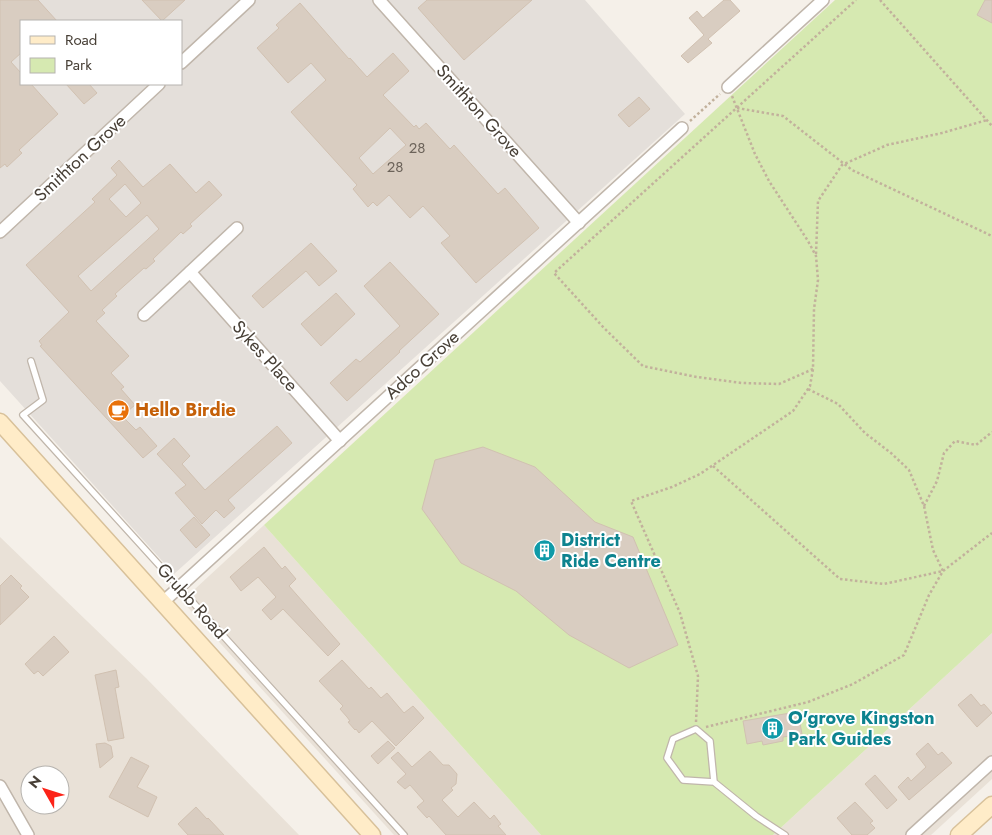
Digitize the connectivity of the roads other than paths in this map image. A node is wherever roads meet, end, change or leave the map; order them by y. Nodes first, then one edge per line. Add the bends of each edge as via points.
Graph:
1 (249, 0) edge
2 (379, 0) edge
3 (823, 0) edge
4 (182, 62) edge
5 (158, 85) edge
6 (728, 87) road end
7 (682, 128) road end
8 (579, 223) junction
9 (237, 228) dead end
10 (0, 232) edge
11 (190, 272) junction
12 (144, 315) dead end
13 (31, 360) dead end
14 (0, 422) edge
15 (340, 441) junction
16 (179, 587) junction
17 (163, 602) junction
18 (992, 762) edge
19 (714, 782) junction
20 (0, 786) edge
21 (992, 804) edge
22 (28, 835) edge
23 (372, 835) edge
24 (404, 835) edge
25 (785, 835) edge
26 (912, 835) edge
27 (959, 835) edge

1 - 4 street
2 - 8 street, Smithton Grove
3 - 6 street
5 - 10 street, Smithton Grove
7 - 8 street, Adco Grove
8 - 15 street, Adco Grove
9 - 11 street
11 - 12 street
11 - 15 street, Sykes Place
13 - 16 lane, Grubb Road via 43,400 23,416
14 - 17 main road, Grubb Road
15 - 16 street, Adco Grove
16 - 17 street, Adco Grove
16 - 24 lane, Grubb Road
17 - 23 main road, Grubb Road
18 - 26 street
19 - 19 lane via 683,780 667,758 673,739 696,729 710,741
19 - 25 lane
20 - 22 street
21 - 27 main road

